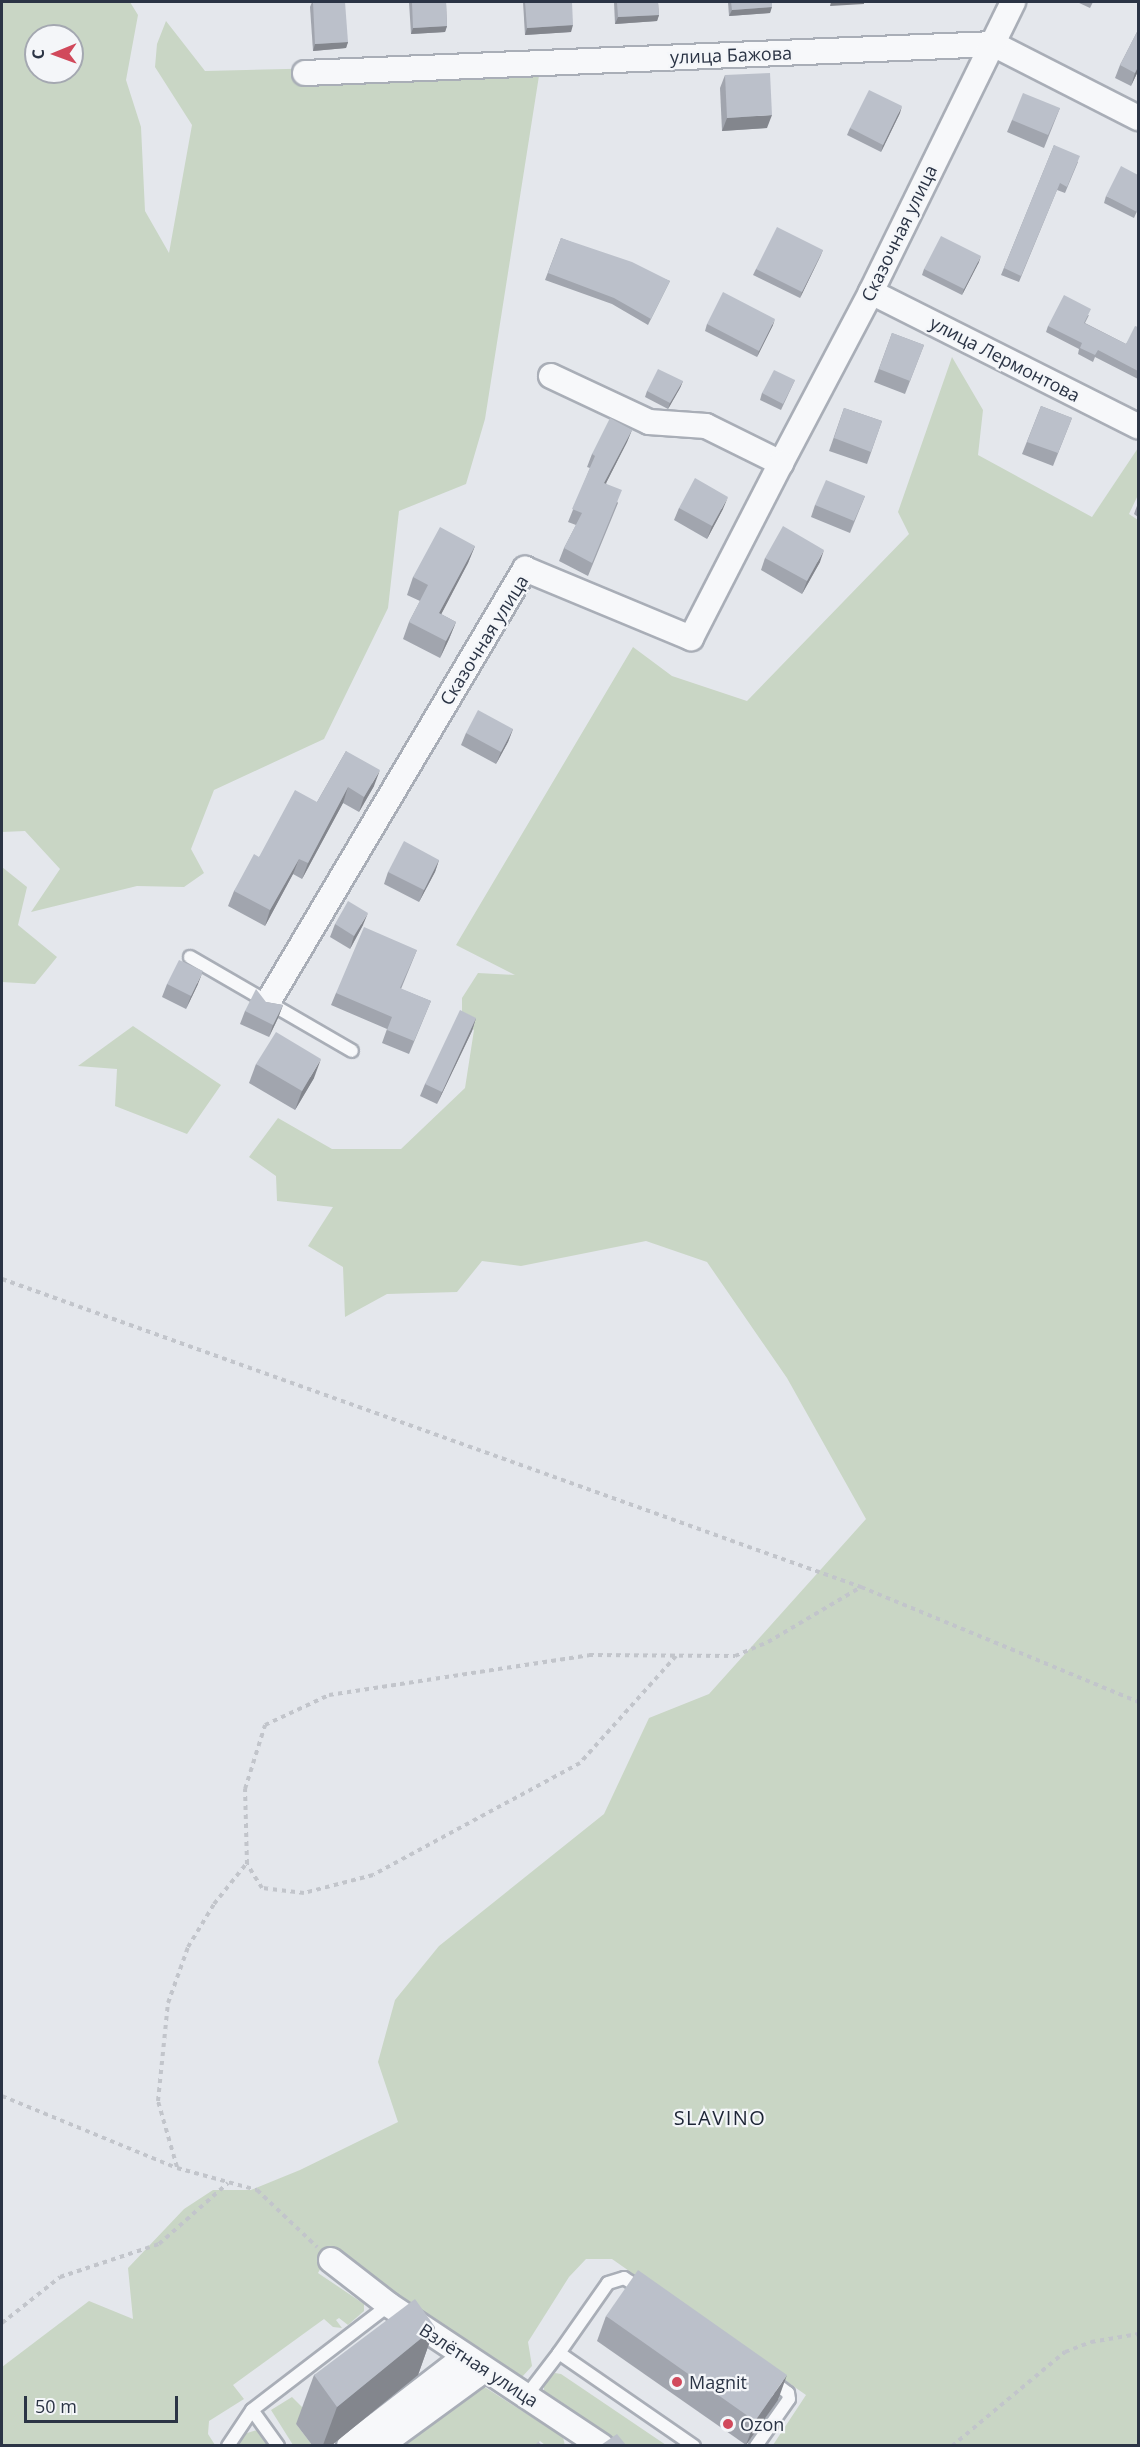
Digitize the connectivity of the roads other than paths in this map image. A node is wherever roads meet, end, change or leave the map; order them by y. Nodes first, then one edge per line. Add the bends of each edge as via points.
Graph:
1 (1013, 2) edge
2 (993, 44) junction
3 (305, 72) dead end
4 (1138, 118) edge
5 (871, 292) junction
6 (551, 376) dead end
7 (1138, 426) edge
8 (781, 463) junction
9 (190, 957) dead end
10 (268, 1002) junction
11 (351, 1051) dead end
12 (331, 2260) road end
13 (659, 2301) edge
14 (389, 2305) junction
15 (559, 2353) junction
16 (756, 2369) edge
17 (527, 2395) junction
18 (252, 2410) junction
19 (593, 2444) edge
20 (228, 2445) edge
21 (278, 2445) edge
22 (349, 2445) edge
23 (380, 2445) edge
24 (694, 2445) edge
25 (756, 2445) edge

1 - 2 street, Сказочная улица
2 - 3 street, улица Бажова
2 - 4 street, улица Бажова
2 - 5 street, Сказочная улица
5 - 7 street, улица Лермонтова
5 - 8 street, Сказочная улица
6 - 8 street via 649,422 706,426
8 - 10 street, Сказочная улица via 691,638 525,569
9 - 10 lane
10 - 11 lane
12 - 14 street, Взлётная улица
13 - 15 lane via 624,2278 608,2283
14 - 17 street, Взлётная улица
14 - 18 lane
15 - 17 lane
15 - 24 lane
16 - 25 lane via 788,2393 789,2398
17 - 19 street, Взлётная улица
18 - 20 lane
18 - 21 lane
22 - 23 street via 458,2362 477,2375

